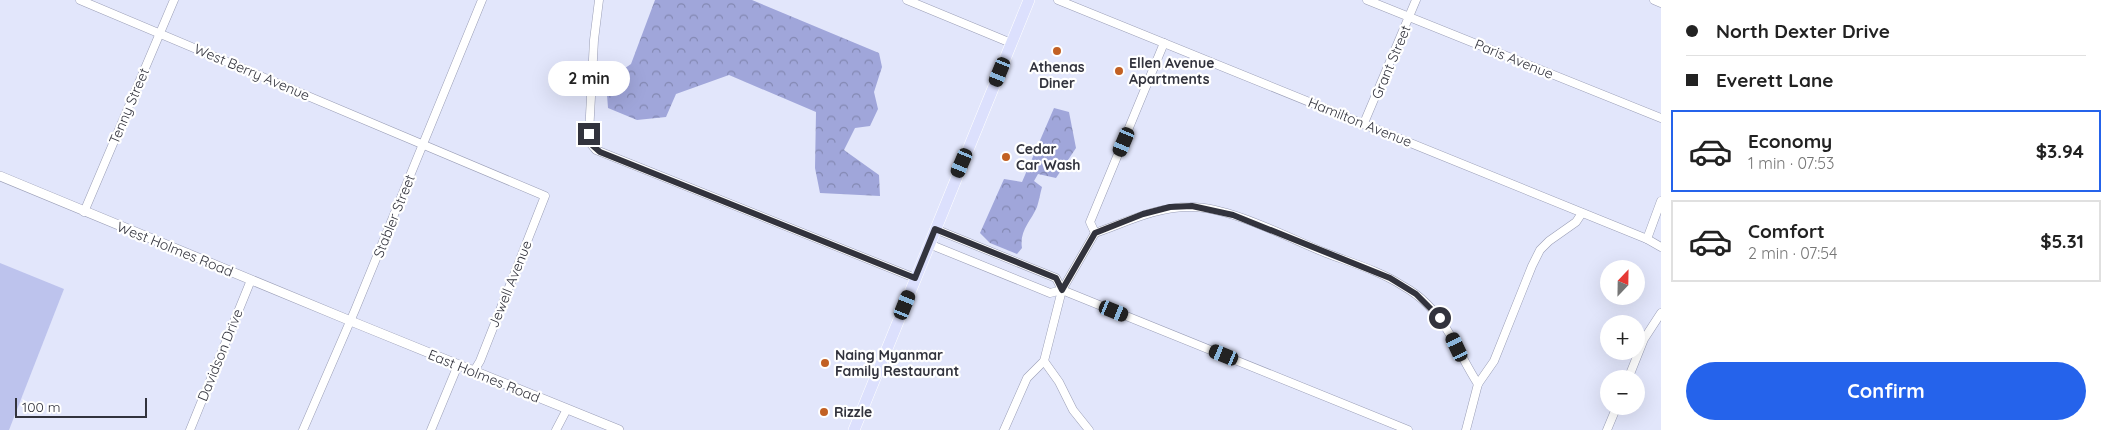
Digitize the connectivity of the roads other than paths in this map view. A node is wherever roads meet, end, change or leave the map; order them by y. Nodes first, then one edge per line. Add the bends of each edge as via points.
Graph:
1 (80, 0) edge
2 (174, 0) edge
3 (482, 0) edge
4 (599, 0) edge
5 (907, 0) edge
6 (1029, 0) edge
7 (1058, 0) edge
8 (1367, 0) edge
9 (1416, 0) edge
10 (1654, 0) edge
11 (1661, 3) edge
12 (1409, 17) junction
13 (160, 33) junction
14 (1011, 43) junction
15 (1164, 43) junction
16 (1661, 118) edge
17 (1364, 123) junction
18 (423, 144) junction
19 (0, 176) edge
20 (545, 196) joint
21 (1661, 201) edge
22 (84, 212) junction
23 (1582, 213) junction
24 (935, 229) junction
25 (1095, 233) junction
26 (1647, 239) junction
27 (929, 244) junction
28 (1661, 246) edge
29 (915, 278) junction
30 (251, 280) junction
31 (1062, 290) junction
32 (1661, 313) edge
33 (350, 321) junction
34 (1044, 361) junction
35 (458, 365) junction
36 (1632, 370) edge
37 (474, 371) junction
38 (1478, 384) junction
39 (567, 408) junction
40 (1613, 415) edge
41 (190, 430) edge
42 (303, 430) edge
43 (431, 430) edge
44 (556, 430) edge
45 (619, 430) edge
46 (854, 430) edge
47 (1004, 430) edge
48 (1089, 430) edge
49 (1408, 430) edge
50 (1466, 430) edge
51 (1607, 430) edge

1 - 13 street, West Berry Avenue
2 - 13 street, Tenny Street
3 - 18 street, Stabler Street
4 - 29 street via 589,134 591,144 600,152
5 - 14 street
6 - 14 main road
7 - 15 street, Hamilton Avenue
8 - 12 street, Paris Avenue
9 - 12 street, Grant Street
10 - 11 street
12 - 16 street, Paris Avenue
12 - 17 street, Grant Street
13 - 18 street, West Berry Avenue
13 - 22 street, Tenny Street
14 - 24 main road
15 - 17 street, Hamilton Avenue
15 - 25 street via 1090,222
17 - 23 street, Hamilton Avenue
18 - 20 street, West Berry Avenue
18 - 33 street, Stabler Street
19 - 22 street, West Holmes Road
20 - 37 street, Jewell Avenue
21 - 26 street
22 - 30 street, West Holmes Road
23 - 26 street, Hamilton Avenue
23 - 38 street via 1576,222 1540,250 1494,361
24 - 27 main road
24 - 31 street via 1056,278
25 - 31 street
25 - 38 street via 1170,207 1192,206 1233,215 1390,278 1416,294 1440,318
26 - 28 street, Hamilton Avenue
27 - 29 main road
27 - 31 street via 1050,293
29 - 46 main road
30 - 33 street, West Holmes Road
30 - 41 street, Davidson Drive
31 - 34 street
31 - 49 street
32 - 36 street via 1644,338
33 - 35 street, East Holmes Road
33 - 42 street, Stabler Street
34 - 47 street via 1027,378
34 - 48 street
35 - 37 street, East Holmes Road
35 - 43 street
37 - 39 street, East Holmes Road
38 - 50 street
39 - 44 street
39 - 45 street, East Holmes Road
40 - 51 street

